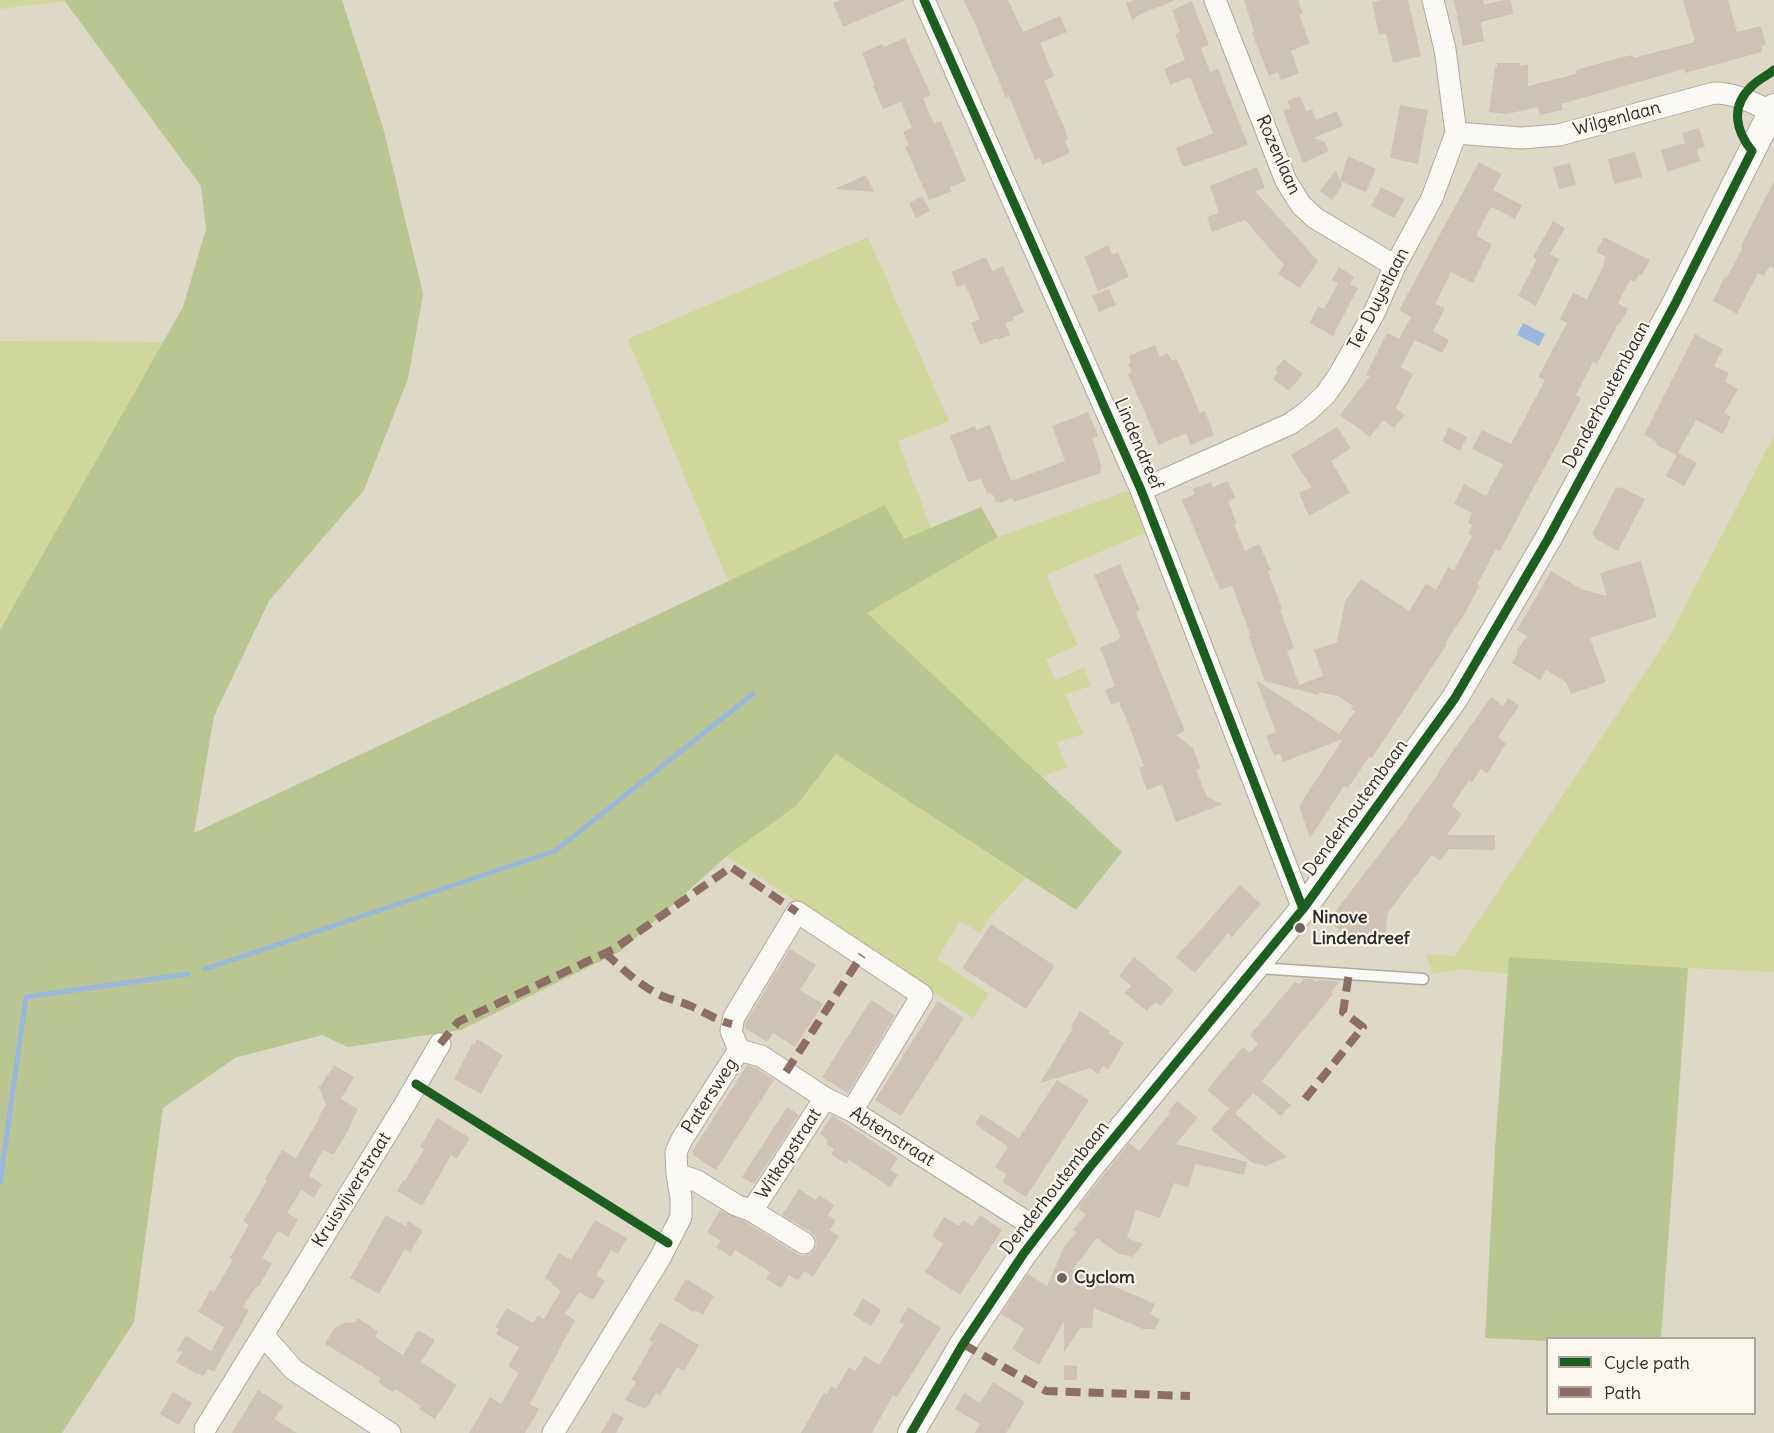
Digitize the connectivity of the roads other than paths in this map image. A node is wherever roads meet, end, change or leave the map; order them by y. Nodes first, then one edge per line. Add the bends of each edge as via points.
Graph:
1 (924, 0) edge
2 (1215, 0) edge
3 (1433, 0) edge
4 (1773, 110) edge
5 (1456, 133) junction
6 (1395, 266) junction
7 (1141, 490) junction
8 (1303, 909) junction
9 (1255, 968) junction
10 (1423, 979) dead end
11 (440, 1044) dead end
12 (739, 1050) junction
13 (825, 1098) junction
14 (852, 1112) junction
15 (677, 1174) junction
16 (752, 1211) junction
17 (1041, 1231) junction
18 (804, 1243) dead end
19 (262, 1335) junction
20 (205, 1429) dead end
21 (390, 1433) edge
22 (553, 1433) edge
23 (911, 1433) edge

1 - 7 street, Lindendreef
2 - 6 street, Rozenlaan via 1286,181 1301,206
3 - 5 street, Ter Duystlaan via 1445,49
4 - 5 street, Wilgenlaan via 1741,96 1714,93 1559,135 1521,138
4 - 8 street, Denderhoutembaan via 1648,355 1548,539 1455,698
5 - 6 street, Ter Duystlaan via 1432,198
6 - 7 street, Ter Duystlaan via 1340,375 1308,411 1268,435
7 - 8 street, Lindendreef
8 - 9 street, Denderhoutembaan
9 - 10 lane
9 - 17 street, Denderhoutembaan
11 - 19 street, Kruisvijverstraat
12 - 13 street, Abtenstraat via 761,1056
12 - 14 street, Patersweg via 730,1030 734,1017 797,912 922,995
12 - 15 street, Patersweg via 682,1139 676,1152
13 - 14 street, Abtenstraat
13 - 16 street, Witkapstraat
14 - 17 street, Abtenstraat
15 - 16 street, Witkapstraat via 697,1180
15 - 22 street, Patersweg via 681,1217
16 - 18 street, Witkapstraat
17 - 23 street, Denderhoutembaan via 963,1344
19 - 20 street, Kruisvijverstraat
19 - 21 street via 294,1370

